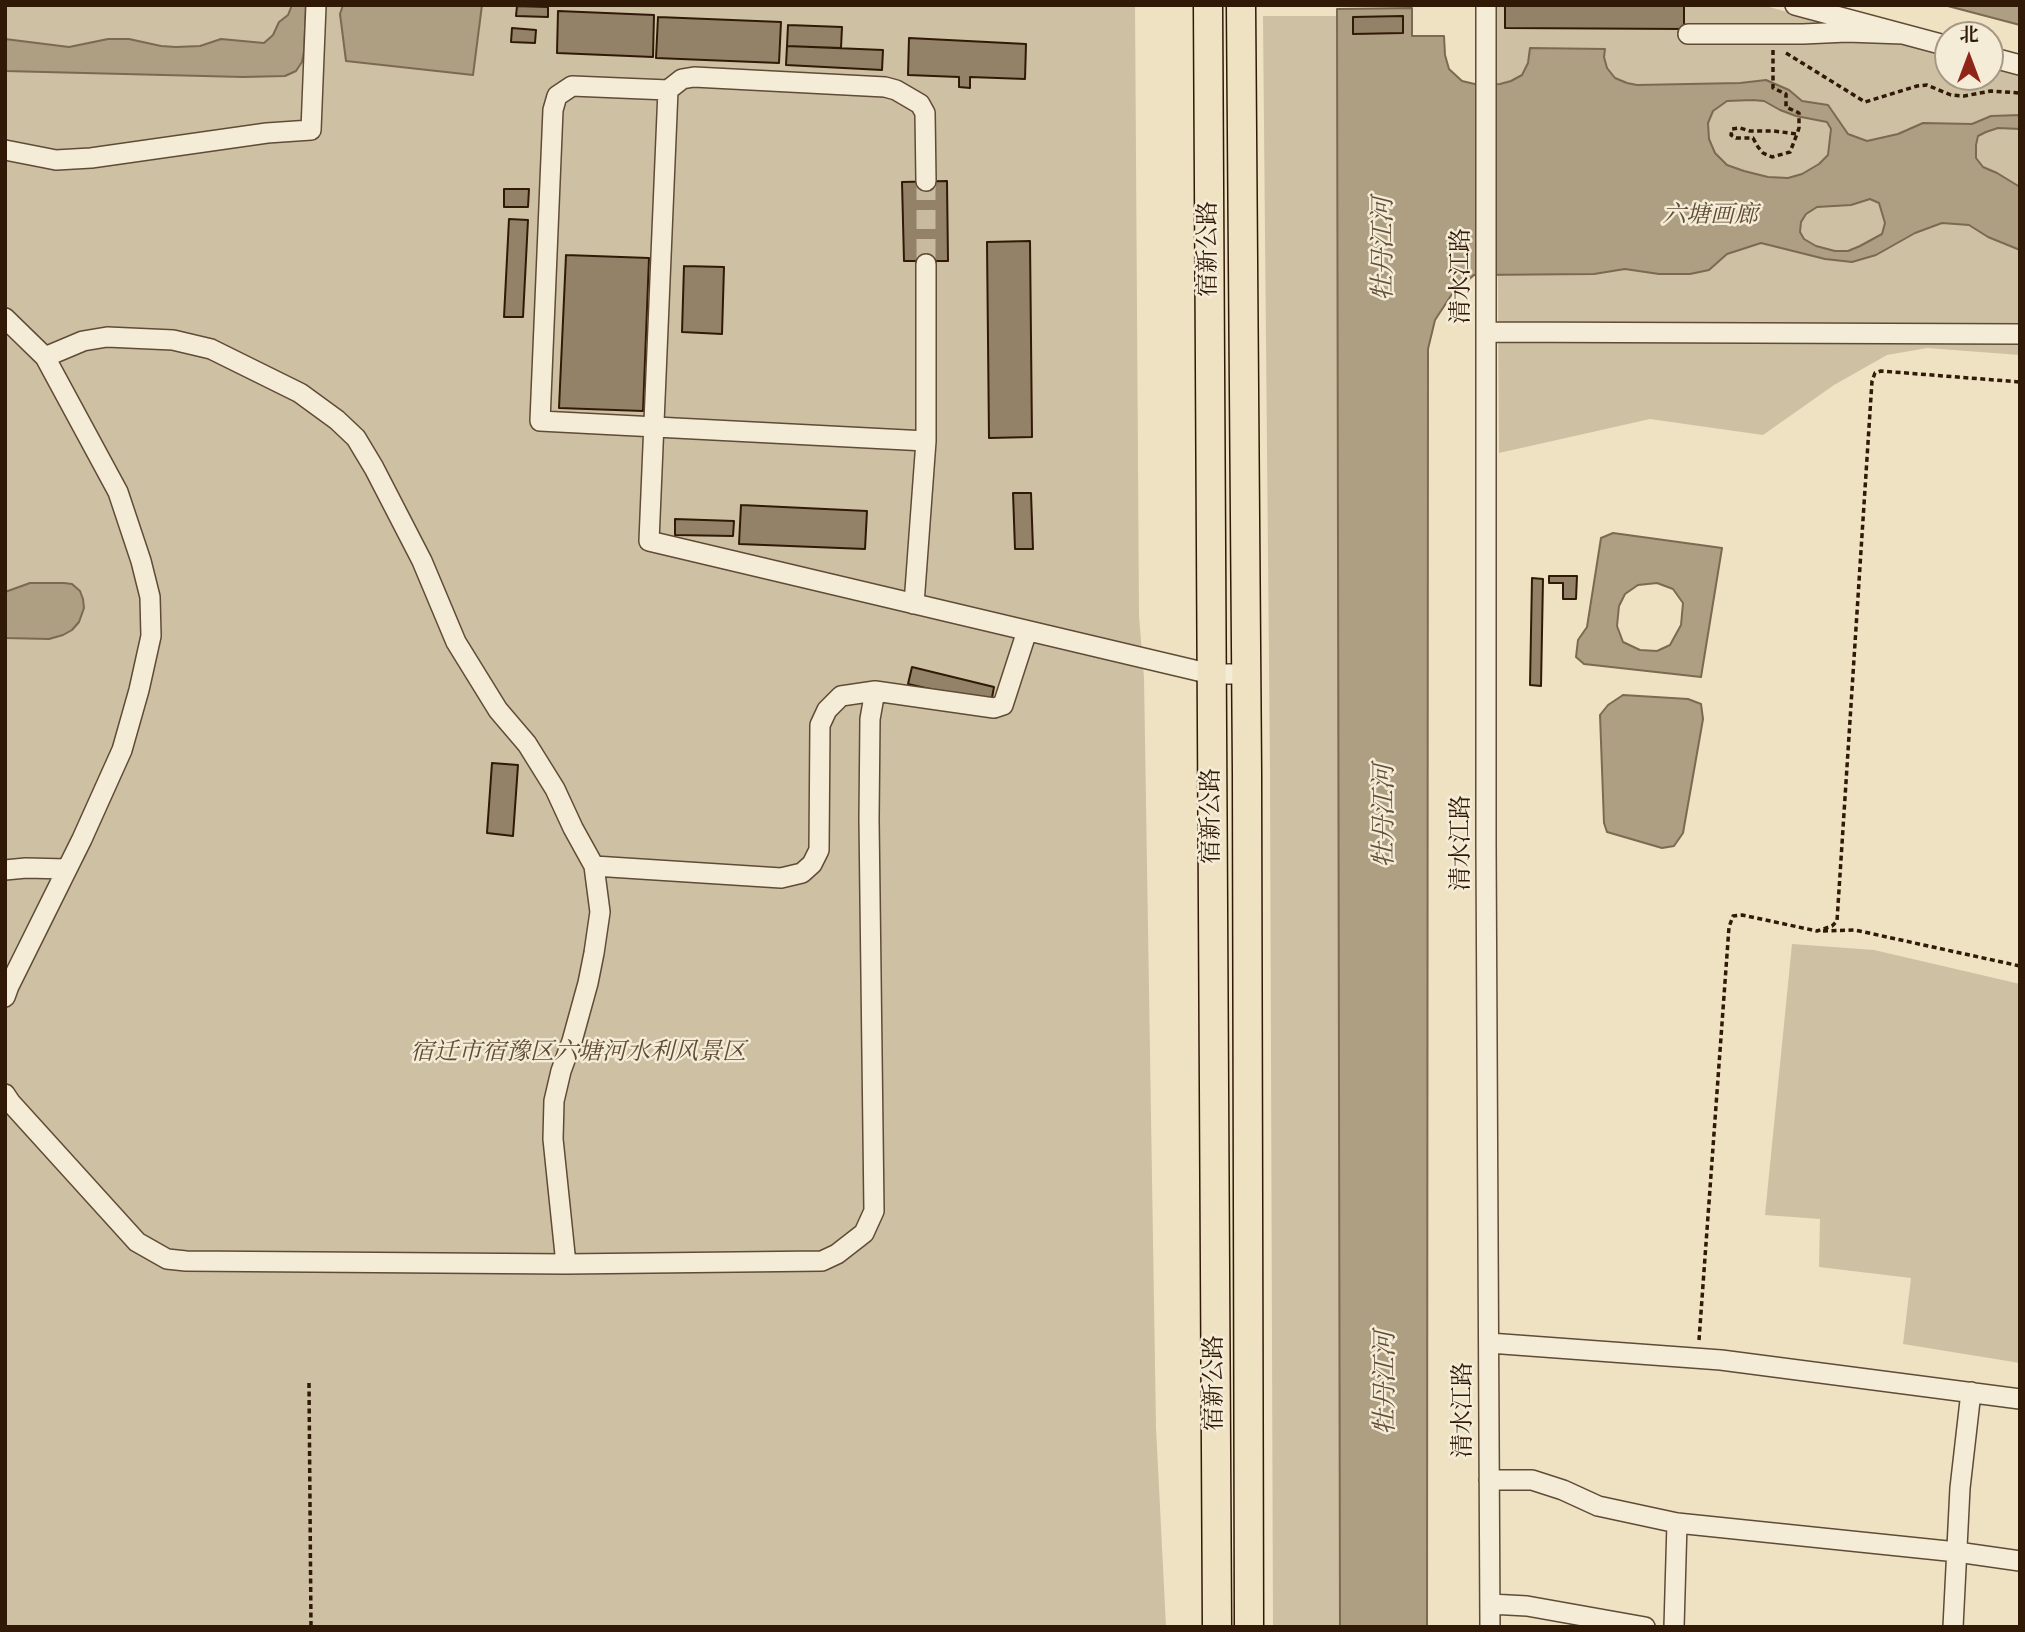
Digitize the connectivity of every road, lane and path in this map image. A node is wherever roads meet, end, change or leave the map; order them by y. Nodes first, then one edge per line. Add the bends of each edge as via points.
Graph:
1 (316, 5) edge
2 (1208, 5) edge
3 (1241, 5) edge
4 (1486, 5) edge
5 (1795, 5) edge
6 (1688, 34) dead end
7 (1903, 34) junction
8 (1934, 42) edge
9 (668, 90) junction
10 (2020, 93) edge
11 (1797, 134) junction
12 (5, 150) edge
13 (926, 181) tunnel mouth
14 (926, 264) tunnel mouth
15 (5, 318) edge
16 (1487, 332) junction
17 (2020, 334) edge
18 (45, 357) junction
19 (2020, 382) edge
20 (654, 428) junction
21 (926, 441) junction
22 (914, 604) junction
23 (1027, 631) junction
24 (1211, 674) junction
25 (1246, 674) junction
26 (875, 691) junction
27 (594, 866) junction
28 (67, 869) junction
29 (5, 870) edge
30 (1817, 931) junction
31 (2020, 966) edge
32 (5, 997) edge
33 (5, 1094) edge
34 (566, 1264) junction
35 (1489, 1343) junction
36 (1698, 1359) junction
37 (309, 1383) dead end
38 (1971, 1392) junction
39 (2020, 1399) edge
40 (1489, 1480) junction
41 (1677, 1523) junction
42 (1957, 1552) junction
43 (2020, 1561) edge
44 (1490, 1604) junction
45 (310, 1627) edge
46 (1217, 1627) edge
47 (1249, 1627) edge
48 (1490, 1627) edge
49 (1644, 1627) edge
50 (1674, 1627) edge
51 (1953, 1627) edge

1 - 12 street via 311,131 91,158 56,160
2 - 24 highway, 宿新公路
3 - 25 highway, 宿新公路
4 - 16 street, 清水江路
5 - 7 street
6 - 7 street
7 - 8 street
9 - 13 street via 682,79 694,77 896,90 920,104 925,113
9 - 20 street
9 - 20 street via 572,86 556,96 540,421
10 - 11 path via 1991,91 1964,96 1927,85 1865,102 1773,43 1773,88 1786,94 1786,107 1800,113
11 - 11 path via 1740,128 1732,129 1731,135 1753,138 1763,153 1772,157 1790,152
14 - 21 street
15 - 18 street
16 - 17 street
16 - 35 street, 清水江路
18 - 27 street via 83,341 107,337 173,340 211,349 248,367 300,393 337,420 356,438 374,468 422,561 456,642 555,789
18 - 28 street via 118,492 150,597 151,636 121,750
19 - 30 path via 1881,371 1872,381 1837,921
20 - 21 street
20 - 22 street via 649,541
21 - 22 street
22 - 23 street
23 - 24 street
23 - 26 street via 1003,705 994,708
24 - 25 street
24 - 46 highway, 宿新公路
25 - 47 highway, 宿新公路
26 - 27 street via 841,696 820,725 819,850 802,873 781,878
26 - 34 street via 870,719 869,819 874,1211 869,1224 852,1244 822,1261
27 - 34 street via 600,912 594,953 554,1101 553,1139
28 - 29 street
28 - 32 street
30 - 31 path via 1855,930
30 - 36 path via 1732,916
33 - 34 street via 137,1242 167,1259
35 - 36 street
35 - 40 street, 清水江路
36 - 38 street
37 - 45 path
38 - 39 street
38 - 42 street
40 - 41 street via 1532,1480 1598,1506
40 - 44 street, 清水江路
41 - 42 street
41 - 50 street
42 - 43 street
42 - 51 street
44 - 48 street, 清水江路
44 - 49 street

